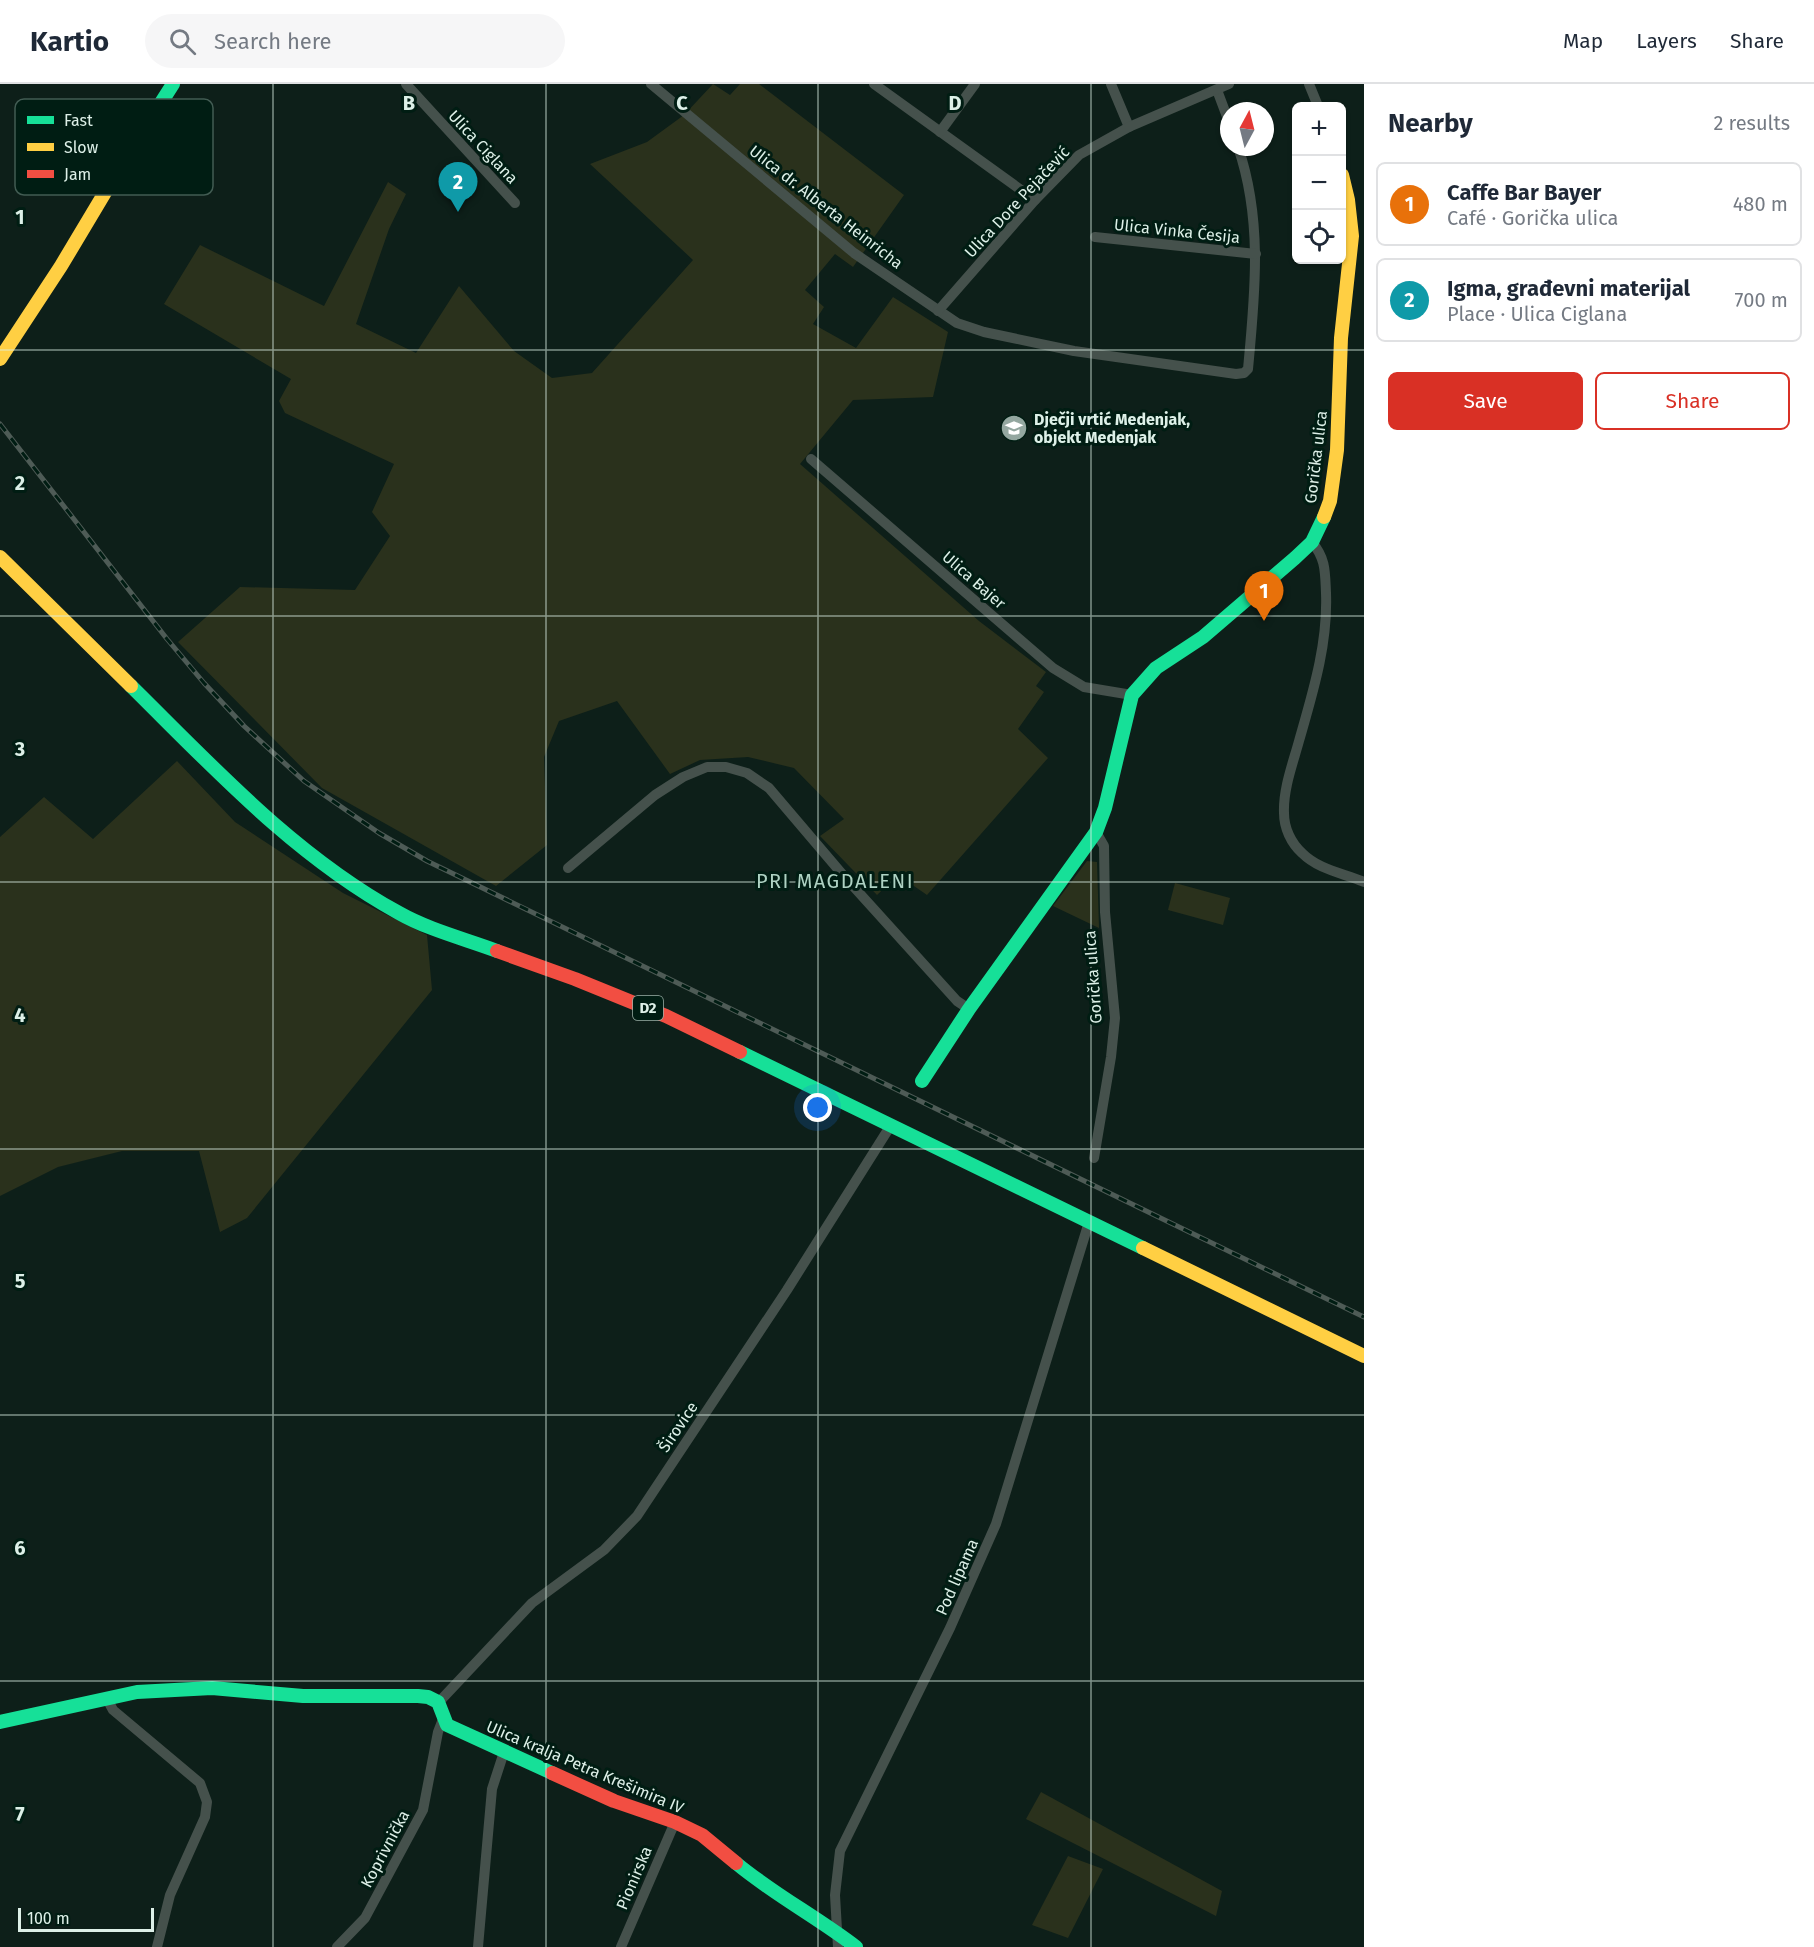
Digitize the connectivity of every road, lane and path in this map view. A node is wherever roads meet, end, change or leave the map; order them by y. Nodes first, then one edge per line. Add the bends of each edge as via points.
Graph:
1 (173, 84) edge
2 (406, 84) edge
3 (651, 84) edge
4 (874, 84) edge
5 (975, 84) edge
6 (1111, 84) edge
7 (1229, 84) edge
8 (1310, 85) edge
9 (1217, 90) junction
10 (163, 99) edge
11 (1222, 102) edge
12 (1316, 102) edge
13 (1129, 127) junction
14 (940, 132) junction
15 (1240, 156) edge
16 (1346, 193) edge
17 (103, 195) edge
18 (1035, 200) junction
19 (515, 203) dead end
20 (1095, 237) dead end
21 (1256, 254) junction
22 (938, 311) junction
23 (0, 359) edge
24 (1244, 373) joint
25 (811, 459) dead end
26 (1312, 542) junction
27 (0, 557) edge
28 (1132, 695) junction
29 (1096, 832) junction
30 (568, 868) dead end
31 (1364, 882) edge
32 (969, 1009) junction
33 (922, 1081) dead end
34 (891, 1125) junction
35 (1094, 1158) dead end
36 (1089, 1222) junction
37 (1364, 1356) edge
38 (107, 1699) junction
39 (439, 1702) junction
40 (443, 1719) junction
41 (0, 1722) edge
42 (504, 1752) junction
43 (675, 1822) junction
44 (838, 1943) edge
45 (157, 1947) edge
46 (337, 1947) edge
47 (478, 1947) edge
48 (621, 1947) edge
49 (855, 1947) edge

1 - 10 street
2 - 19 street, Ulica Ciglana
3 - 22 street, Ulica dr. Alberta Heinricha via 854,254
4 - 14 street
5 - 14 street
6 - 13 street
7 - 9 street, Ulica Dore Pejačević
8 - 12 street
9 - 11 street
9 - 13 street, Ulica Dore Pejačević
13 - 18 street, Ulica Dore Pejačević via 1079,155
14 - 18 street
15 - 21 street, Ulica Vinka Česija via 1250,195
16 - 26 street, Gorička ulica via 1352,236 1341,338 1338,442 1330,501
17 - 23 street
18 - 22 street, Ulica Dore Pejačević
20 - 21 street, Ulica Vinka Česija
21 - 24 street, Ulica Vinka Česija via 1248,369
22 - 24 street, Ulica dr. Alberta Heinricha via 957,323 1027,342
25 - 28 street, Ulica Bajer via 1053,668 1084,687
26 - 28 street, Gorička ulica via 1230,616 1156,668
26 - 31 street via 1323,556 1325,575 1322,659 1288,784 1284,813 1288,833 1302,854 1322,868
27 - 34 street, D2 via 259,812 363,892 428,926 656,1012
28 - 29 street, Gorička ulica
29 - 32 street, Gorička ulica
29 - 35 street, Gorička ulica via 1104,846 1114,1018
30 - 32 street via 682,777 707,767 747,773 769,788 950,993
32 - 33 street, Gorička ulica
34 - 36 street, D2
34 - 39 street, Širovice via 637,1516 604,1550 532,1603
36 - 37 street, D2
36 - 44 street, Pod lipama via 996,1524 950,1628 840,1851 835,1895
38 - 39 street via 137,1692 212,1688 303,1696 427,1697
38 - 41 street
38 - 45 street via 113,1710 200,1783 207,1802 205,1817 170,1895
39 - 40 street
40 - 42 street, Ulica kralja Petra Krešimira IV via 447,1725
40 - 46 street, Koprivnička via 423,1810 365,1918
42 - 43 street, Ulica kralja Petra Krešimira IV via 615,1801
42 - 47 street via 492,1789
43 - 44 street, Ulica kralja Petra Krešimira IV via 702,1835
43 - 48 street, Pionirska
44 - 49 street, Ulica kralja Petra Krešimira IV

